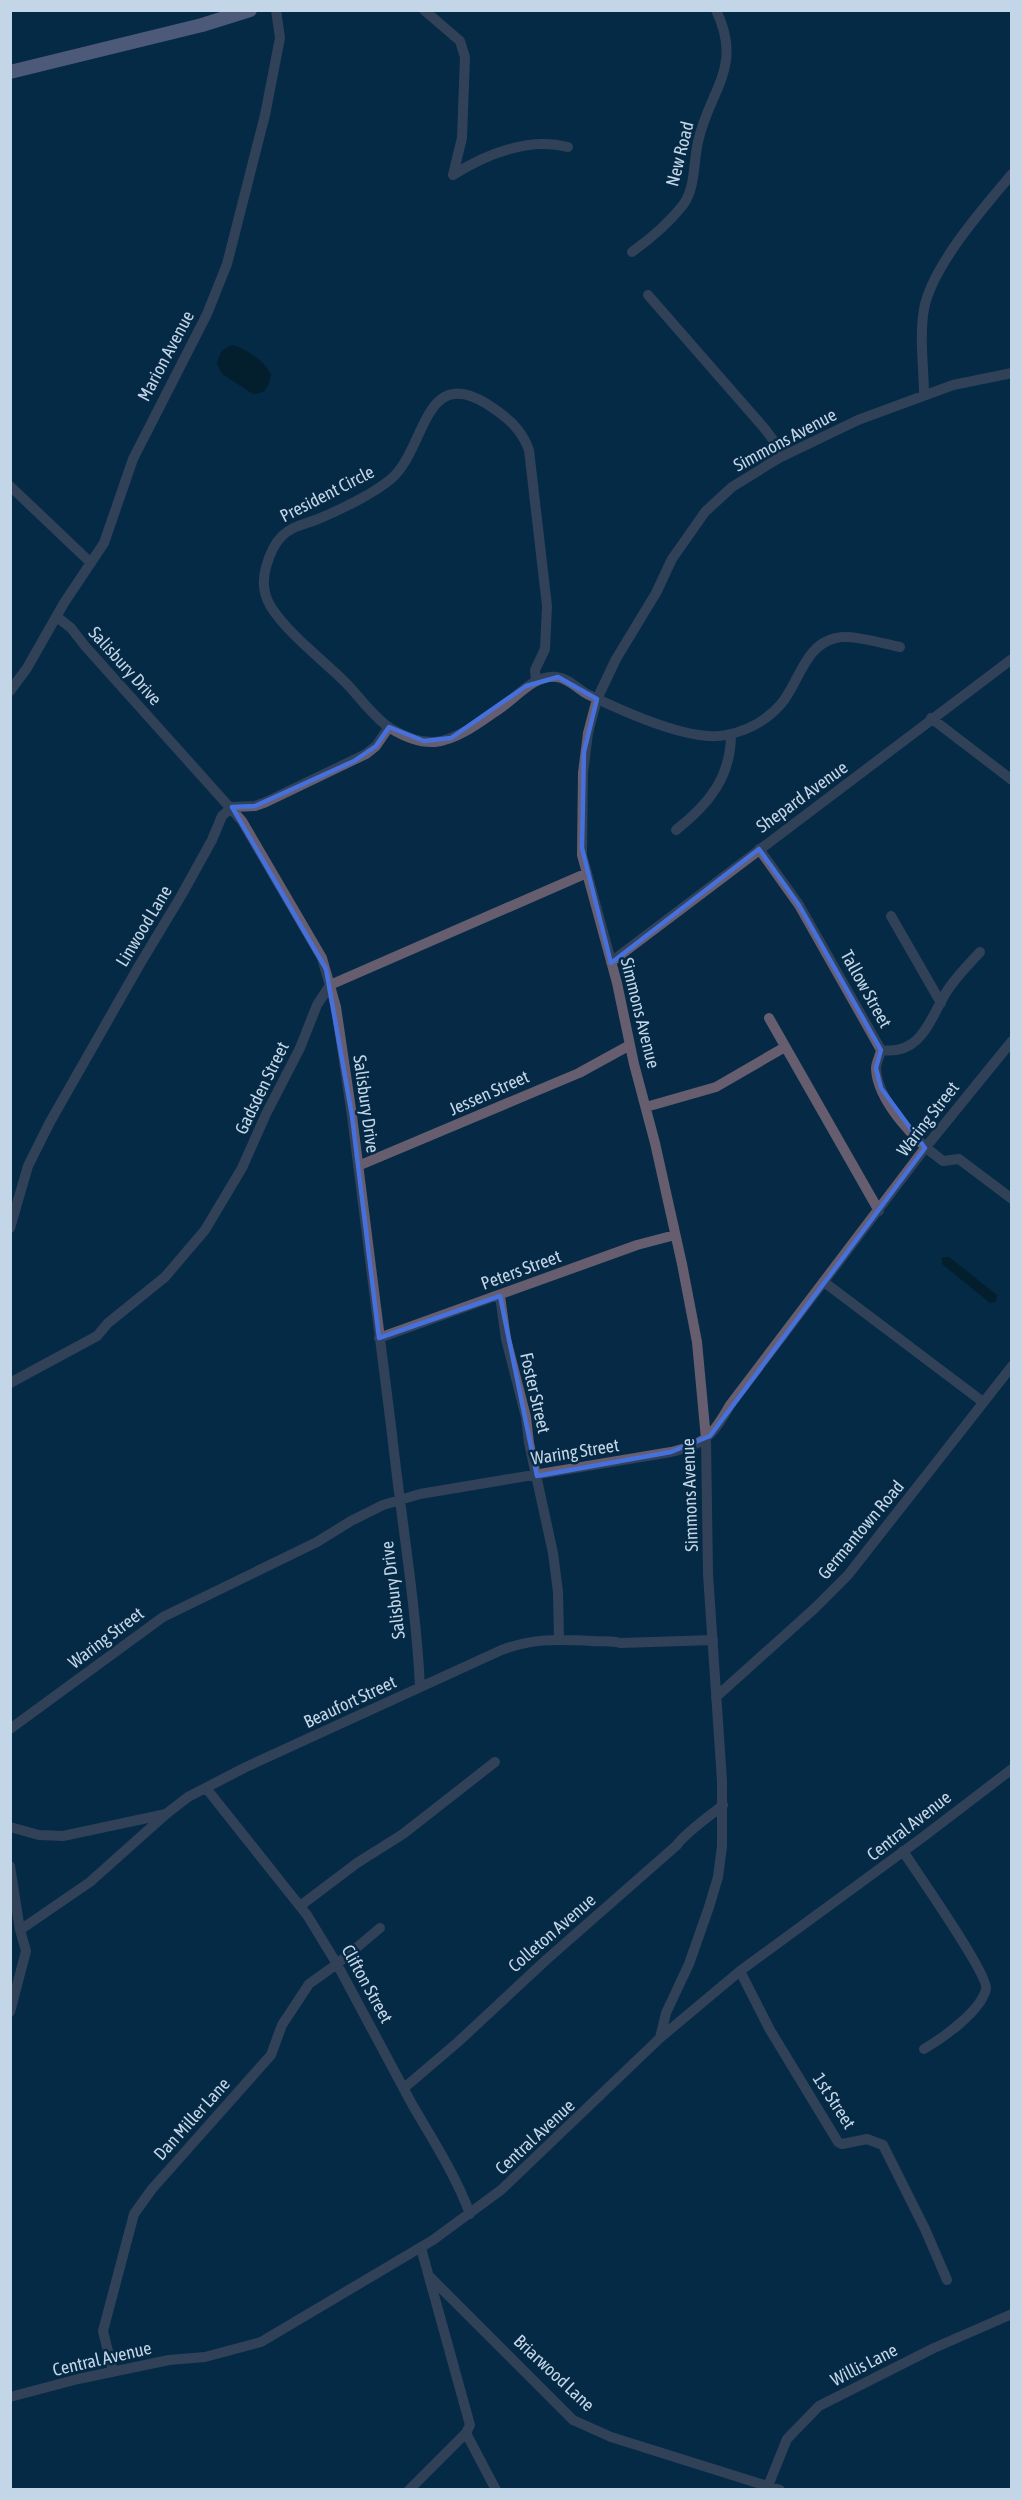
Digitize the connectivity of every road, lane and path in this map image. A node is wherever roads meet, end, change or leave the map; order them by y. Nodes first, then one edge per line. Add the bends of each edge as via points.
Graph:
1 (250, 10) edge
2 (276, 10) edge
3 (424, 10) edge
4 (716, 10) edge
5 (10, 72) edge
6 (568, 147) dead end
7 (1011, 174) edge
8 (632, 252) dead end
9 (648, 295) dead end
10 (1011, 373) edge
11 (924, 396) junction
12 (779, 458) junction
13 (10, 486) edge
14 (91, 563) junction
15 (57, 617) junction
16 (900, 647) dead end
17 (1011, 659) edge
18 (536, 681) junction
19 (10, 691) edge
20 (597, 699) junction
21 (932, 718) junction
22 (389, 727) junction
23 (731, 734) junction
24 (1011, 780) edge
25 (232, 807) junction
26 (676, 830) dead end
27 (759, 849) junction
28 (587, 873) junction
29 (891, 916) dead end
30 (980, 952) dead end
31 (611, 962) junction
32 (330, 985) junction
33 (941, 1003) junction
34 (769, 1018) dead end
35 (1011, 1041) edge
36 (630, 1045) junction
37 (786, 1047) junction
38 (881, 1050) junction
39 (646, 1107) junction
40 (925, 1148) junction
41 (358, 1166) junction
42 (1011, 1199) edge
43 (879, 1211) junction
44 (10, 1228) edge
45 (675, 1234) junction
46 (824, 1282) junction
47 (500, 1296) junction
48 (378, 1338) junction
49 (1011, 1366) edge
50 (10, 1383) edge
51 (983, 1402) junction
52 (706, 1439) junction
53 (537, 1476) junction
54 (399, 1499) junction
55 (559, 1639) junction
56 (713, 1640) junction
57 (420, 1688) junction
58 (716, 1698) junction
59 (10, 1729) edge
60 (495, 1762) dead end
61 (1011, 1769) edge
62 (206, 1788) junction
63 (723, 1805) junction
64 (166, 1814) junction
65 (10, 1827) edge
66 (903, 1851) junction
67 (10, 1866) edge
68 (300, 1906) junction
69 (380, 1928) dead end
70 (20, 1930) junction
71 (337, 1964) junction
72 (740, 1971) junction
73 (10, 2012) edge
74 (660, 2038) junction
75 (924, 2049) dead end
76 (404, 2088) junction
77 (470, 2214) junction
78 (421, 2248) junction
79 (430, 2277) junction
80 (947, 2280) dead end
81 (1011, 2314) edge
82 (114, 2372) junction
83 (10, 2397) edge
84 (466, 2433) junction
85 (768, 2486) junction
86 (409, 2490) edge
87 (496, 2490) edge
88 (780, 2490) edge

1 - 5 main road
2 - 14 street, Marion Avenue via 280,38 227,264 207,314 138,449 111,527
3 - 6 street via 460,41 465,57 462,138 453,176 488,157 534,144 550,142
4 - 8 street, New Road via 726,33 725,73 698,141 690,189 683,204 654,236
7 - 11 street via 961,237 934,281 925,305
9 - 12 street via 765,429 776,444
10 - 11 street, Simmons Avenue via 953,385
11 - 12 street, Simmons Avenue via 858,420
12 - 20 street, Simmons Avenue via 732,487 693,527
13 - 14 street
14 - 15 street, Marion Avenue
15 - 19 street, Marion Avenue
15 - 25 street, Salisbury Drive
16 - 23 street via 837,638 821,645 809,656 795,685 769,717
17 - 21 street, Shepard Avenue
18 - 20 street via 558,677
18 - 22 street, President Circle via 500,709 451,738 424,741
18 - 22 street, President Circle via 535,670 545,649 548,606 530,450 515,424 499,411 473,395 447,394 434,405 405,462 392,478 284,534 273,548 264,573 265,592 272,609
20 - 23 street via 690,734
20 - 28 street, Simmons Avenue via 584,752 582,848
21 - 24 street
21 - 27 street, Shepard Avenue
22 - 25 street via 376,746 354,761 266,802
23 - 26 street via 727,768 700,811
25 - 32 street, Salisbury Drive via 322,958
25 - 44 street, Linwood Lane via 222,816 201,861 50,1122 28,1166
27 - 31 street, Shepard Avenue
27 - 38 street, Tallow Street via 799,905
28 - 31 street, Simmons Avenue
28 - 32 street
29 - 33 street
30 - 33 street
31 - 36 street, Simmons Avenue
32 - 41 street, Salisbury Drive
32 - 50 street, Gadsden Street via 317,1005 242,1168 205,1230 165,1277 97,1336
33 - 38 street via 919,1038 895,1052
34 - 37 street
35 - 40 street, Waring Street
36 - 39 street, Simmons Avenue
36 - 41 street, Jessen Street via 579,1072
37 - 39 street via 716,1087
37 - 43 street
38 - 40 street, Tallow Street via 876,1068 881,1088 892,1109
39 - 45 street, Simmons Avenue
40 - 42 street via 943,1161 959,1159
40 - 43 street, Waring Street
41 - 48 street, Salisbury Drive
43 - 46 street, Waring Street
45 - 47 street, Peters Street
45 - 52 street, Simmons Avenue via 697,1342
46 - 51 street
46 - 52 street, Waring Street
47 - 48 street, Peters Street
47 - 53 street, Foster Street
48 - 54 street, Salisbury Drive
49 - 51 street, Germantown Road
51 - 58 street, Germantown Road via 848,1575
52 - 53 street, Waring Street via 671,1452
52 - 56 street, Simmons Avenue
53 - 54 street, Waring Street
53 - 55 street, Foster Street via 555,1571
54 - 57 street, Salisbury Drive
54 - 59 street, Waring Street via 163,1617
55 - 56 street, Beaufort Street via 620,1643
55 - 57 street, Beaufort Street via 508,1647
56 - 58 street, Simmons Avenue
57 - 62 street, Beaufort Street
58 - 63 street, Simmons Avenue
60 - 68 street via 403,1834
61 - 66 street, Central Avenue
62 - 64 street, Beaufort Street
62 - 68 street, Clifton Street
63 - 74 street, Simmons Avenue via 718,1877
63 - 76 street, Colleton Avenue
64 - 65 street, Beaufort Street via 63,1836 39,1835
64 - 70 street via 90,1882
66 - 72 street, Central Avenue
66 - 75 street via 970,1954 986,1989 967,2019
67 - 70 street
68 - 71 street, Clifton Street
69 - 71 street, Dan Miller Lane
70 - 73 street via 26,1951
71 - 76 street, Clifton Street
71 - 82 street, Dan Miller Lane via 309,1984 282,2025 272,2055 152,2189 135,2214 103,2331
72 - 74 street, Central Avenue
72 - 80 street, 1st Street via 770,2030 838,2142 873,2139 883,2145
74 - 77 street, Central Avenue via 538,2158
76 - 77 street, Clifton Street
77 - 78 street, Central Avenue
78 - 79 street
78 - 82 street, Central Avenue via 261,2342
79 - 84 street via 470,2424
79 - 85 street, Briarwood Lane via 573,2420 612,2437
81 - 85 street, Willis Lane via 819,2406 787,2439
82 - 83 street, Central Avenue
84 - 86 street
84 - 87 street
85 - 88 street, Briarwood Lane

